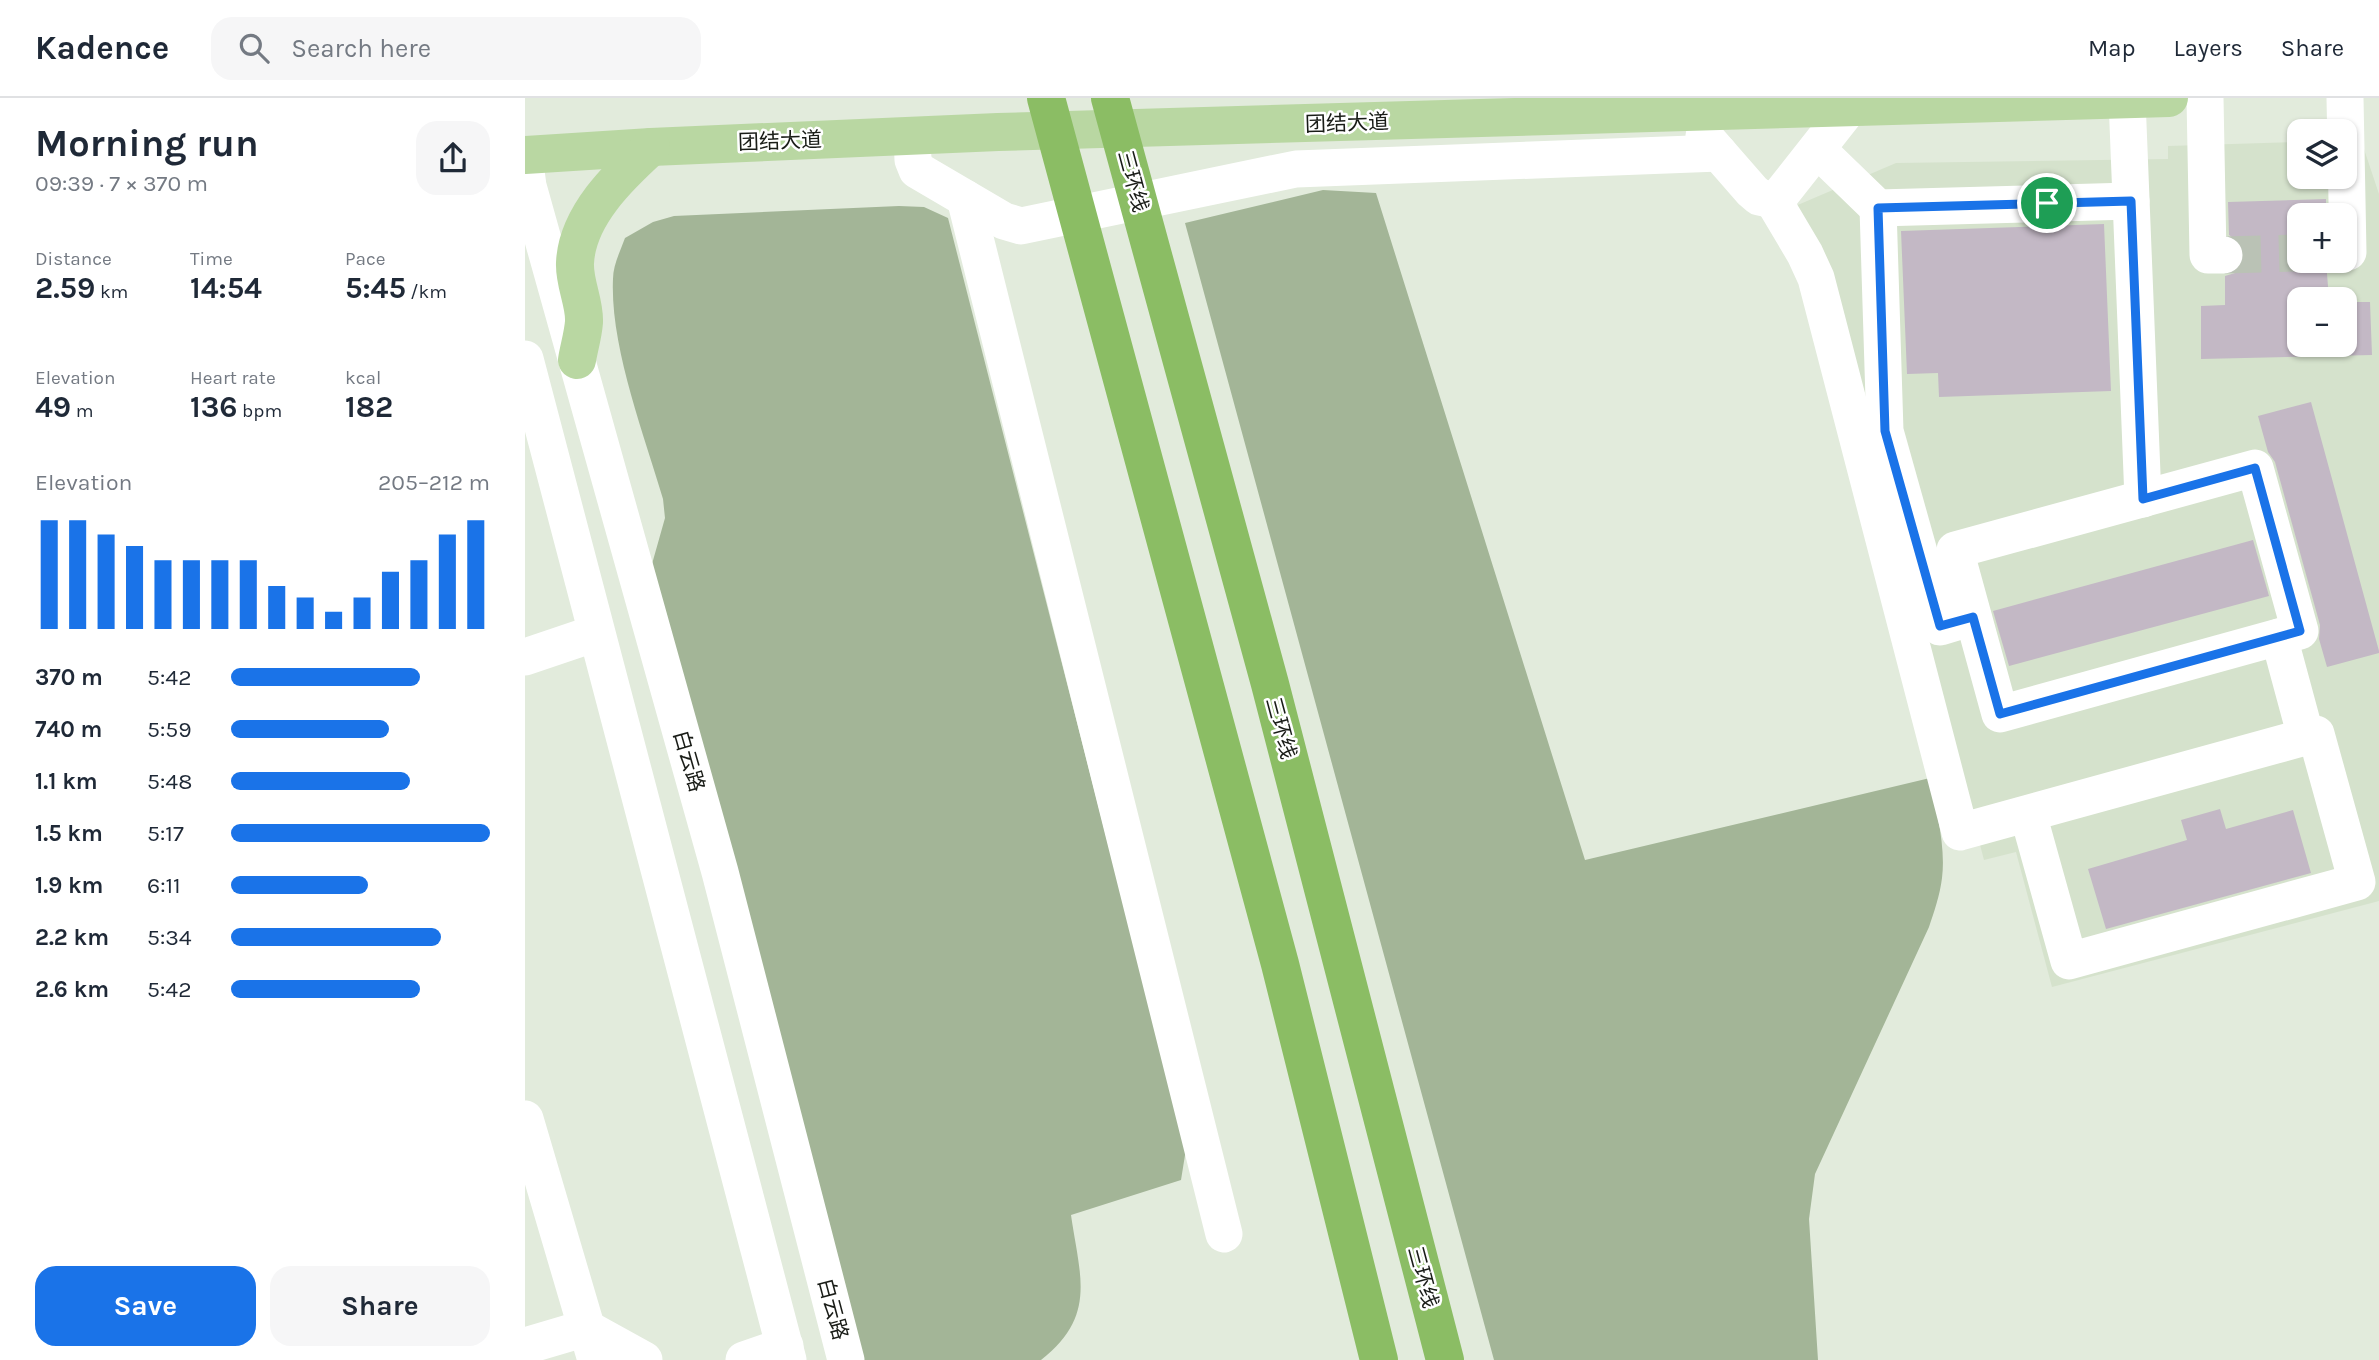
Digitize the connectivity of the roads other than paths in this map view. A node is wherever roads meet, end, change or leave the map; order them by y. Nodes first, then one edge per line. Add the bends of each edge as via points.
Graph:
1 (1046, 98) edge
2 (1110, 98) edge
3 (2169, 98) edge
4 (2205, 98) edge
5 (2345, 98) edge
6 (2127, 99) edge
7 (1849, 108) junction
8 (1685, 114) junction
9 (912, 136) junction
10 (651, 146) junction
11 (1817, 149) junction
12 (1719, 153) junction
13 (525, 155) edge
14 (525, 164) edge
15 (965, 198) junction
16 (1773, 200) junction
17 (2131, 201) junction
18 (2348, 203) edge
19 (1878, 208) junction
20 (2224, 255) dead end
21 (525, 359) edge
22 (577, 360) junction
23 (2143, 499) junction
24 (1973, 617) junction
25 (596, 633) junction
26 (2279, 637) junction
27 (525, 657) edge
28 (2306, 737) junction
29 (2028, 814) junction
30 (525, 1119) edge
31 (1224, 1234) dead end
32 (591, 1344) edge
33 (525, 1346) edge
34 (787, 1353) edge
35 (644, 1360) edge
36 (744, 1360) edge
37 (846, 1360) edge
38 (1379, 1360) edge
39 (1445, 1360) edge

1 - 38 highway via 1280,964
2 - 39 highway, 三环线 via 1266,671
3 - 6 main road, 团结大道
4 - 20 street via 2209,255
5 - 18 street
6 - 7 main road, 团结大道
6 - 17 street
7 - 8 main road, 团结大道
7 - 11 street
8 - 9 main road, 团结大道
8 - 12 street
9 - 10 main road, 团结大道
9 - 15 street via 917,170
10 - 13 main road, 团结大道
10 - 22 main road via 606,193 577,246 577,286 584,321
11 - 16 street
11 - 19 street
12 - 15 street via 1296,169 1031,226 1011,224
12 - 16 street via 1752,191
14 - 22 street, 白云路
15 - 31 street
16 - 29 street via 1816,278 1960,832
17 - 19 street
17 - 23 street
19 - 24 street via 1885,431 1940,626
21 - 25 street
22 - 37 street, 白云路 via 720,872
23 - 24 street via 1955,550
23 - 26 street via 2255,468 2300,631
24 - 26 street via 2000,714
25 - 27 street
25 - 34 street
26 - 28 street
28 - 29 street
28 - 29 street via 2316,734 2357,882 2069,961
30 - 32 street
32 - 33 street
32 - 35 street
34 - 36 street

